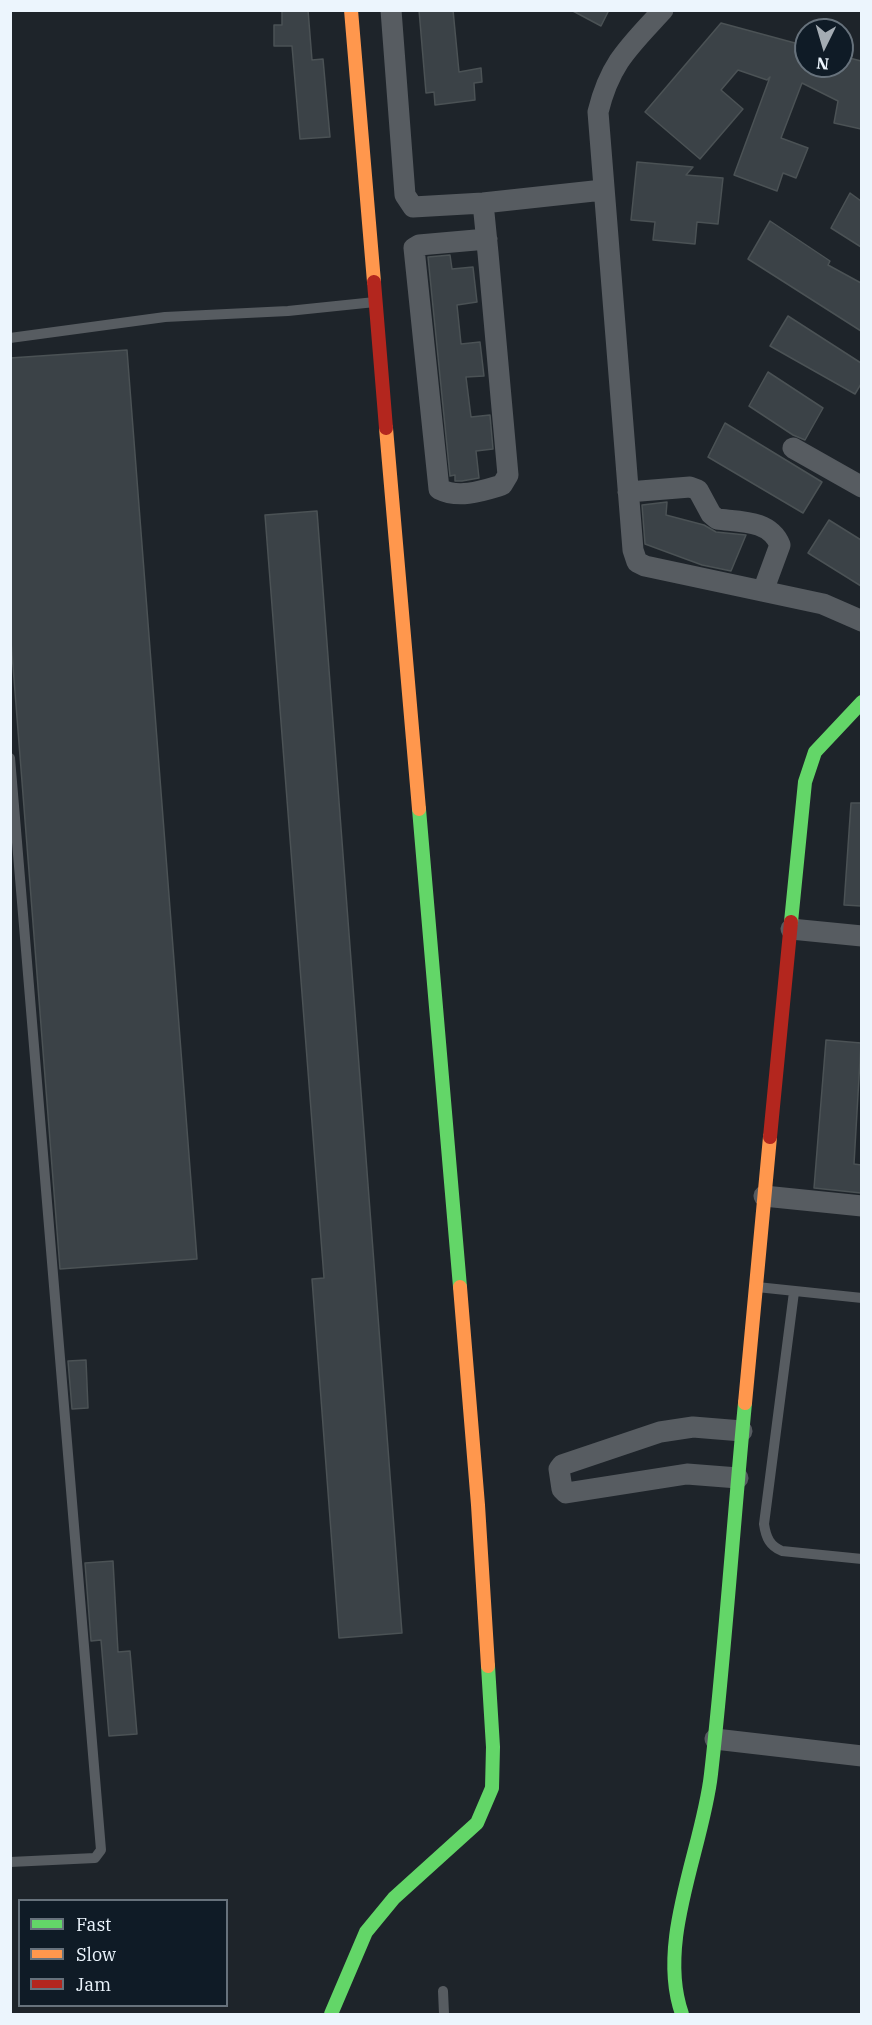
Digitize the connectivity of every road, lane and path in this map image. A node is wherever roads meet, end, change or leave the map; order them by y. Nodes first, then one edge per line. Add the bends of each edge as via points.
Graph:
1 (351, 10) edge
2 (391, 10) edge
3 (663, 10) edge
4 (603, 190) junction
5 (483, 203) junction
6 (487, 239) junction
7 (376, 302) junction
8 (10, 338) edge
9 (793, 448) dead end
10 (861, 487) edge
11 (628, 492) junction
12 (763, 591) junction
13 (861, 621) edge
14 (861, 702) edge
15 (10, 758) edge
16 (792, 928) junction
17 (861, 936) edge
18 (764, 1196) junction
19 (861, 1206) edge
20 (755, 1287) junction
21 (794, 1292) junction
22 (861, 1298) edge
23 (742, 1431) junction
24 (738, 1478) junction
25 (861, 1559) edge
26 (715, 1739) junction
27 (861, 1756) edge
28 (10, 1862) edge
29 (443, 1990) dead end
30 (331, 2014) edge
31 (444, 2014) edge
32 (682, 2014) edge

1 - 7 street
2 - 5 street via 405,195 413,207
3 - 4 street via 618,58 605,83 598,112
4 - 5 street
4 - 11 street
5 - 6 street
6 - 6 street via 414,248 439,489 447,493 474,493 502,485 507,475
7 - 8 lane via 165,317
7 - 30 street via 478,1504 493,1747 492,1788 477,1822 394,1898 366,1932
9 - 10 street
11 - 12 street via 637,562
11 - 12 street via 690,487 698,490 717,519 767,528 780,545
12 - 13 street via 823,604
14 - 16 street via 815,752 806,782
15 - 28 lane via 101,1850 95,1858
16 - 17 street
16 - 18 street
18 - 19 street
18 - 20 street
20 - 21 lane
20 - 23 street
21 - 22 lane
21 - 25 lane via 764,1524 766,1535 772,1547 782,1551
23 - 24 street
23 - 24 street via 693,1426 660,1432 559,1469 566,1493 687,1474
24 - 26 street
26 - 27 street
26 - 32 street via 711,1778 674,1944
29 - 31 lane

